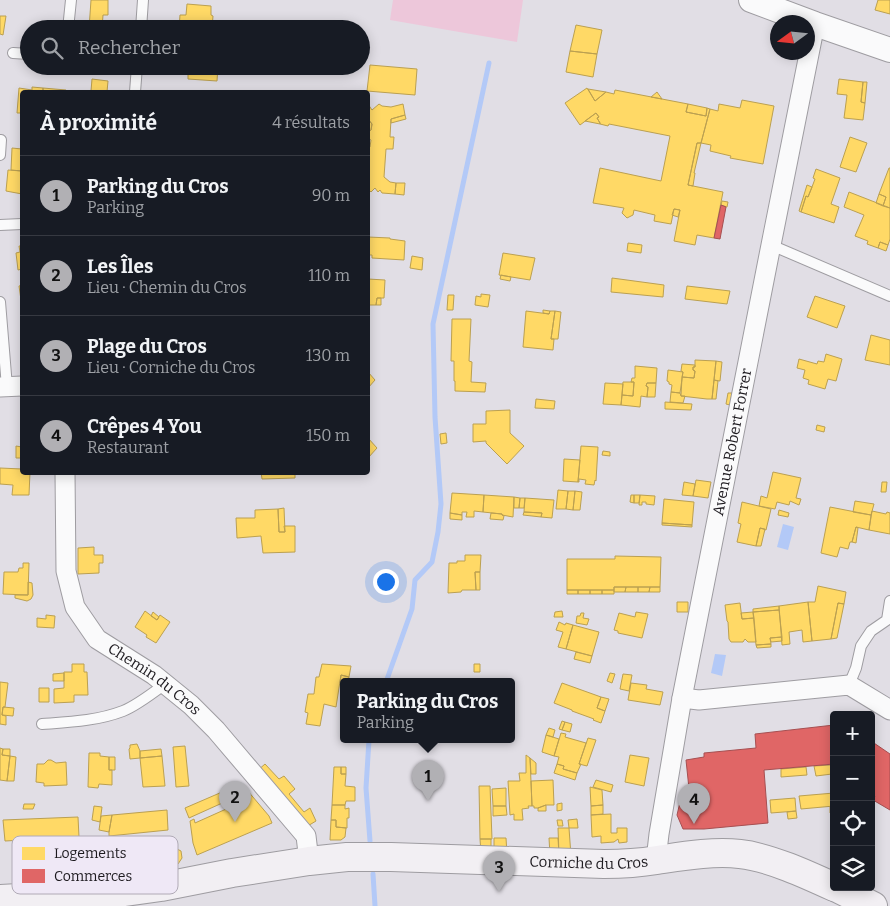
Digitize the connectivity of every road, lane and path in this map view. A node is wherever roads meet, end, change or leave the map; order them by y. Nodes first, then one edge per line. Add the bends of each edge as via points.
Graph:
1 (71, 0) edge
2 (143, 0) edge
3 (751, 0) edge
4 (791, 15) edge
5 (69, 20) edge
6 (142, 20) edge
7 (815, 24) edge
8 (890, 50) edge
9 (13, 53) dead end
10 (20, 53) edge
11 (808, 60) edge
12 (137, 75) edge
13 (135, 90) edge
14 (1, 140) dead end
15 (0, 154) edge
16 (20, 224) edge
17 (0, 225) edge
18 (770, 244) junction
19 (890, 296) edge
20 (0, 302) edge
21 (10, 387) edge
22 (65, 475) edge
23 (890, 601) edge
24 (164, 684) junction
25 (849, 685) junction
26 (682, 698) junction
27 (890, 710) edge
28 (42, 724) dead end
29 (656, 860) junction
30 (309, 861) junction
31 (178, 884) edge
32 (830, 885) edge
33 (842, 891) edge
34 (94, 894) edge
35 (0, 900) edge
36 (873, 906) edge

1 - 5 lane
2 - 6 lane
3 - 4 street
7 - 8 street
9 - 10 lane
11 - 18 street, Avenue Robert Forrer
12 - 13 lane
14 - 15 lane
16 - 17 lane
18 - 19 lane
18 - 26 street, Avenue Robert Forrer
20 - 21 lane
22 - 24 street, Chemin du Cros via 66,571 75,607 97,639
23 - 25 lane via 887,620 871,631 861,646
24 - 28 lane via 123,711 90,720
24 - 30 street, Chemin du Cros via 216,730 306,836
25 - 26 street via 699,700
25 - 27 street
26 - 29 street, Avenue Robert Forrer
29 - 30 main road, Corniche du Cros via 604,864 348,857
29 - 32 main road, Corniche du Cros via 720,853 742,854 785,866
30 - 31 main road, Corniche du Cros via 232,872
33 - 36 main road, Corniche du Cros
34 - 35 main road, Corniche du Cros

